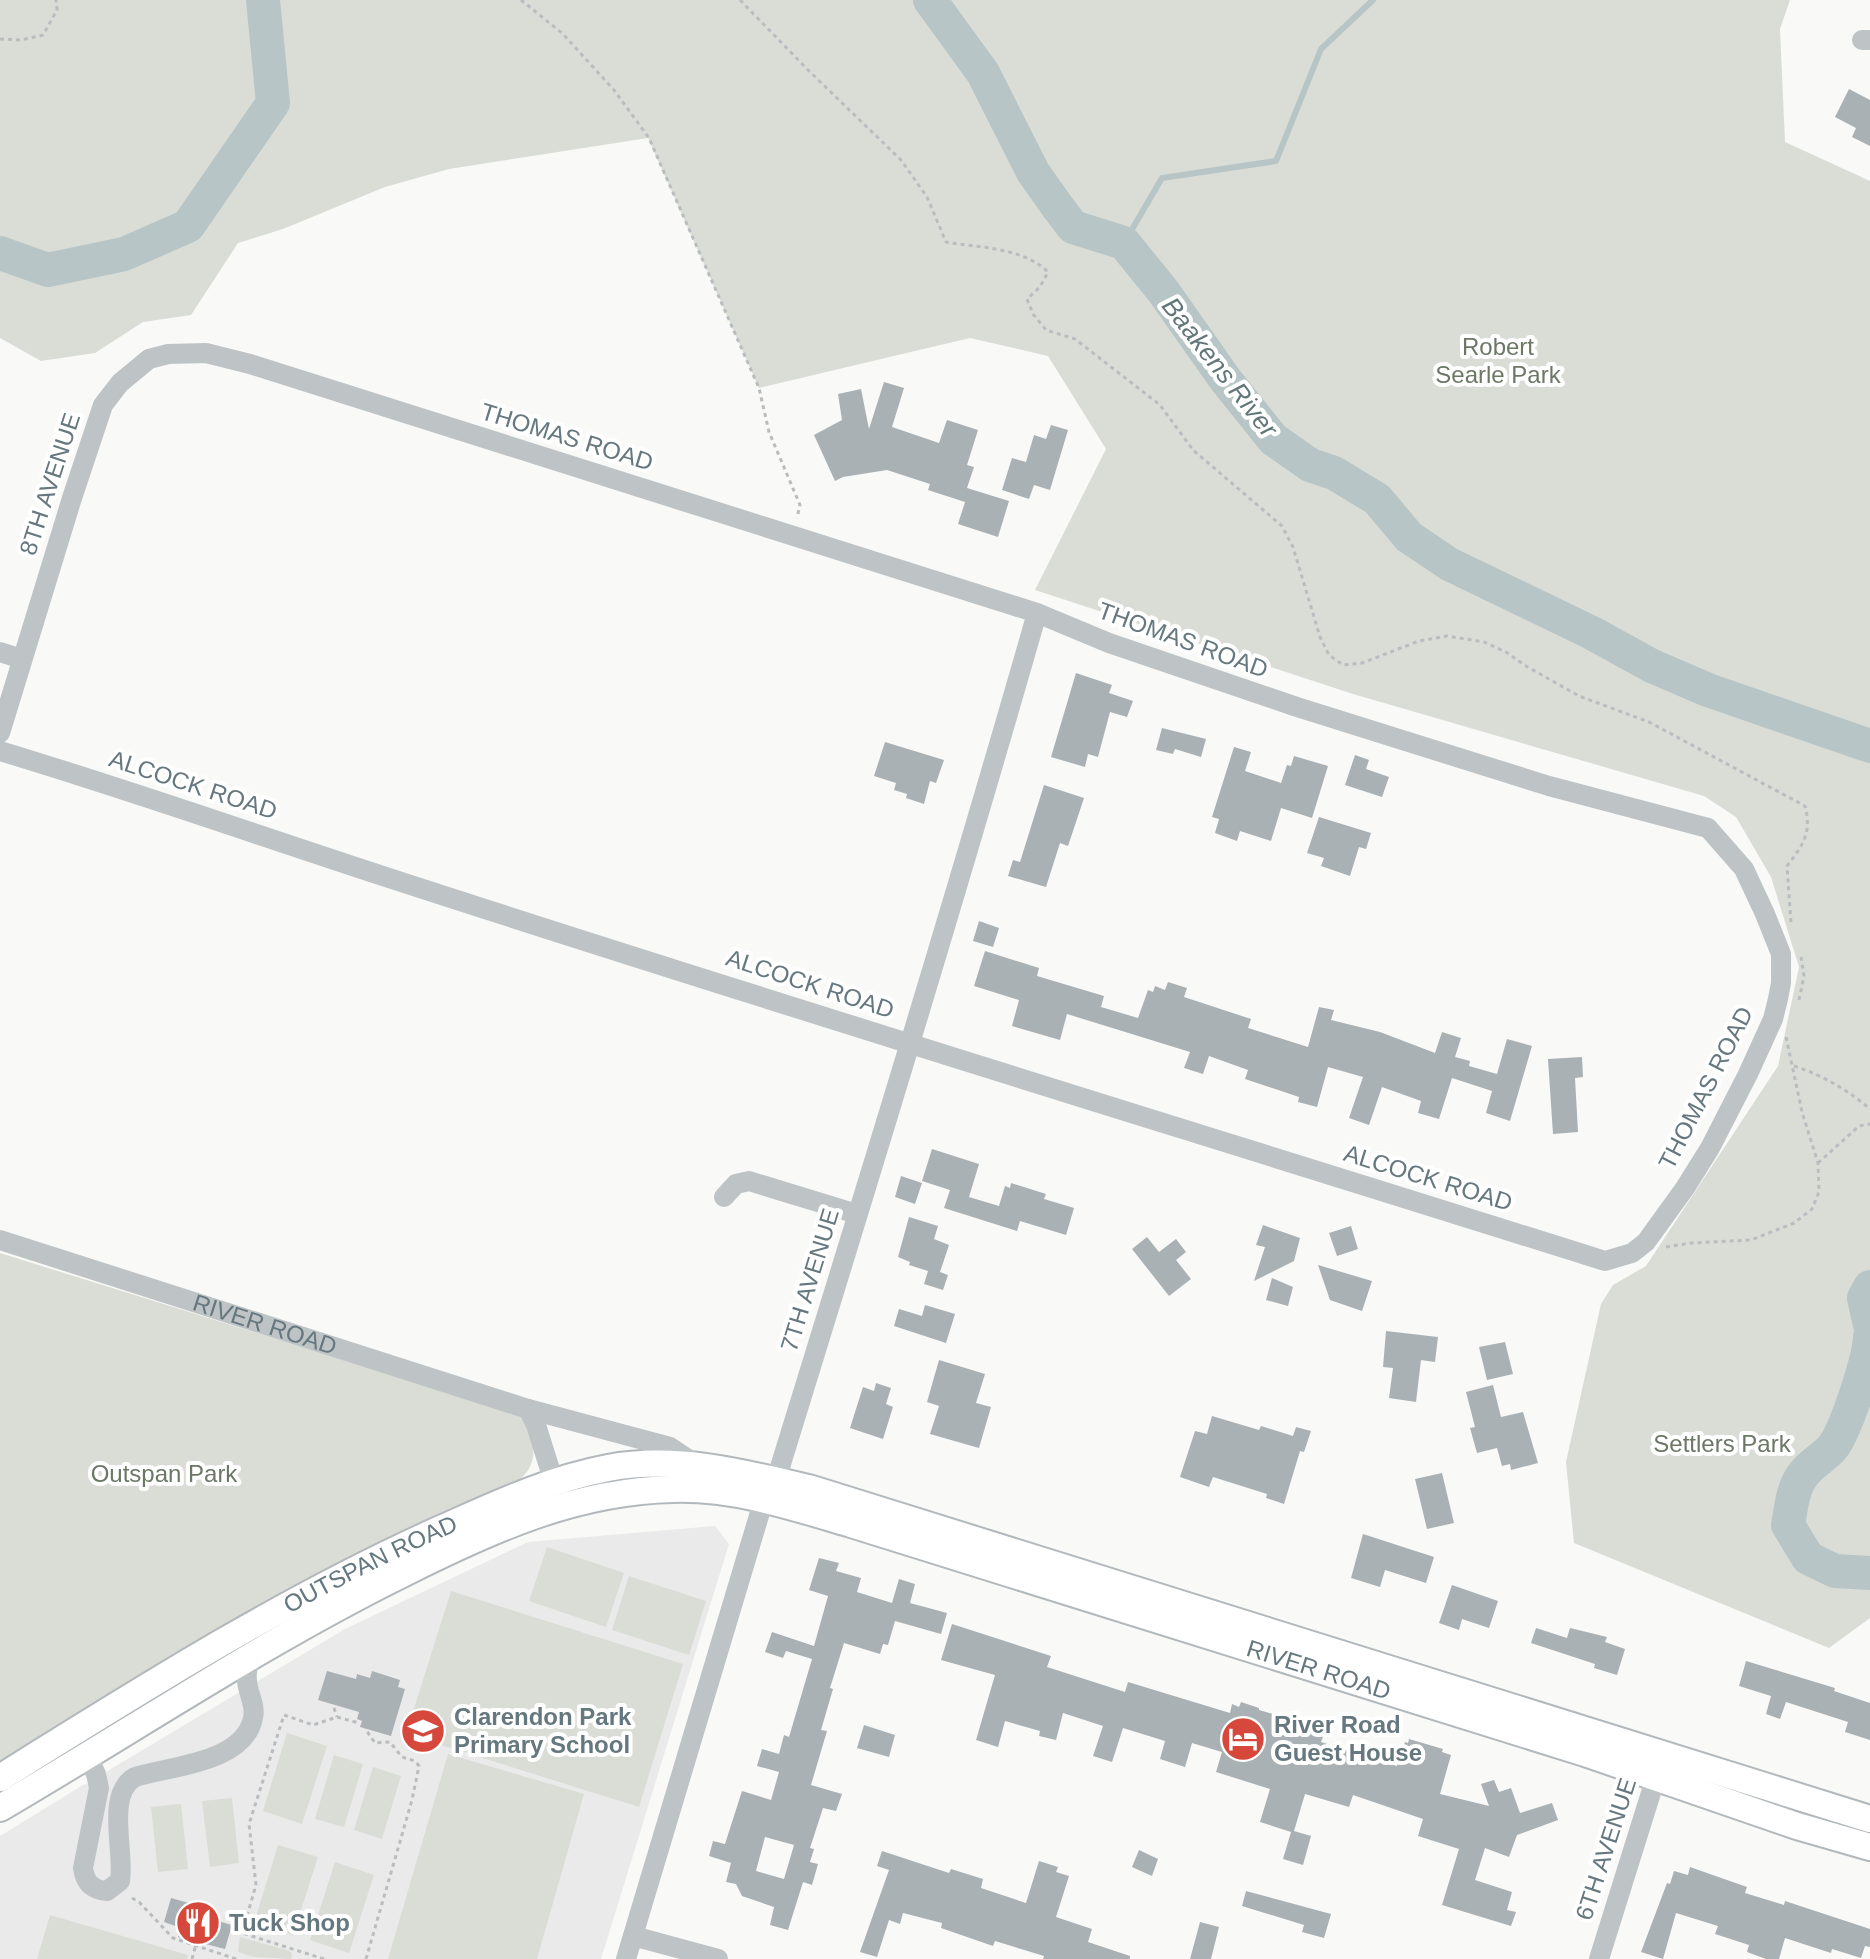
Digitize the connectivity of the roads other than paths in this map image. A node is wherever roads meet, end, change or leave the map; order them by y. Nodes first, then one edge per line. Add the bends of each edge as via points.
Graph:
1 (149, 359) joint
2 (1037, 613) junction
3 (0, 652) edge
4 (22, 659) junction
5 (0, 733) edge
6 (0, 751) edge
7 (910, 1043) junction
8 (724, 1197) dead end
9 (857, 1214) junction
10 (0, 1240) edge
11 (1605, 1261) joint
12 (528, 1409) junction
13 (697, 1465) junction
14 (770, 1490) junction
15 (557, 1493) junction
16 (249, 1656) junction
17 (87, 1755) junction
18 (1659, 1766) junction
19 (0, 1778) edge
20 (1804, 1800) junction
21 (0, 1808) edge
22 (1870, 1819) edge
23 (1797, 1826) junction
24 (1870, 1847) edge
25 (633, 1936) junction
26 (626, 1959) edge
27 (718, 1959) edge
28 (1599, 1959) edge

1 - 2 street, THOMAS ROAD via 206,353 250,364
1 - 4 street, 8TH AVENUE via 103,405
2 - 7 street, 7TH AVENUE
2 - 11 street, THOMAS ROAD via 1297,707 1549,786 1708,828 1716,835 1744,869 1781,954 1773,1019 1710,1148 1656,1232 1638,1249
3 - 4 street
4 - 5 street, 8TH AVENUE
6 - 7 street, ALCOCK ROAD
7 - 9 street, 7TH AVENUE
7 - 11 street, ALCOCK ROAD
8 - 9 street via 736,1184 749,1181
9 - 14 street, 7TH AVENUE
10 - 12 street, RIVER ROAD
12 - 13 street, RIVER ROAD via 670,1447
12 - 15 street
13 - 14 main road, OUTSPAN ROAD
13 - 15 main road, OUTSPAN ROAD via 609,1468
14 - 15 main road, OUTSPAN ROAD
14 - 18 main road, RIVER ROAD
14 - 25 street, 7TH AVENUE
15 - 16 main road, OUTSPAN ROAD via 510,1523 339,1605
15 - 19 main road, OUTSPAN ROAD via 389,1552 281,1608
16 - 17 main road, OUTSPAN ROAD
16 - 17 street via 253,1718 242,1739 216,1757 127,1781 118,1814 122,1870 120,1881 107,1891 84,1878 99,1788
17 - 21 main road, OUTSPAN ROAD
18 - 20 main road, RIVER ROAD
18 - 23 main road, RIVER ROAD
18 - 28 street, 6TH AVENUE
20 - 22 main road, RIVER ROAD
20 - 23 main road
23 - 24 main road, RIVER ROAD
25 - 26 street, 7TH AVENUE
25 - 27 street

